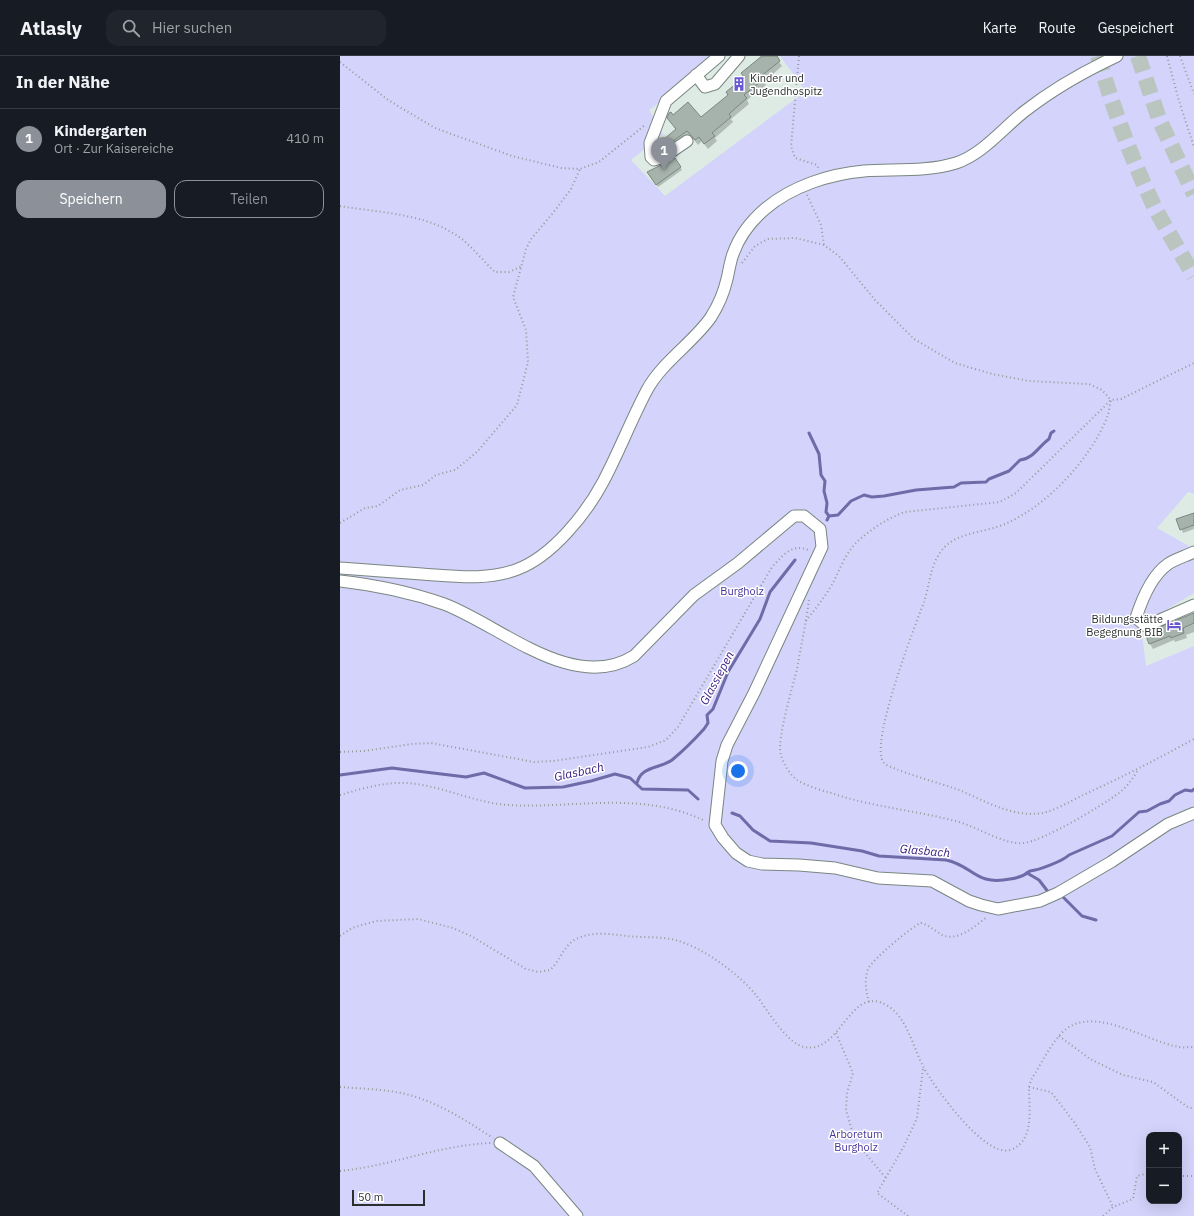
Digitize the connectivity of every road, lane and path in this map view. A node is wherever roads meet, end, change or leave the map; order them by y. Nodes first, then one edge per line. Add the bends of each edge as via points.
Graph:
1 (719, 56) edge
2 (739, 56) edge
3 (799, 56) edge
4 (1117, 56) edge
5 (1167, 56) edge
6 (1180, 56) edge
7 (340, 62) edge
8 (696, 75) junction
9 (1194, 94) edge
10 (660, 113) junction
11 (687, 141) dead end
12 (1194, 147) edge
13 (580, 169) junction
14 (816, 175) dead end
15 (803, 186) junction
16 (340, 206) edge
17 (824, 245) junction
18 (522, 266) junction
19 (727, 280) junction
20 (1194, 363) edge
21 (1111, 400) junction
22 (340, 523) edge
23 (1194, 552) edge
24 (814, 562) junction
25 (340, 568) edge
26 (340, 581) edge
27 (810, 592) dead end
28 (1194, 605) edge
29 (806, 622) junction
30 (1194, 739) edge
31 (340, 752) edge
32 (1138, 769) junction
33 (340, 795) edge
34 (1194, 813) edge
35 (715, 825) junction
36 (998, 909) junction
37 (340, 936) edge
38 (869, 1002) junction
39 (836, 1033) junction
40 (1059, 1036) junction
41 (1194, 1047) edge
42 (923, 1067) junction
43 (340, 1087) edge
44 (1029, 1087) junction
45 (1194, 1108) edge
46 (500, 1143) junction
47 (340, 1171) edge
48 (1146, 1174) edge
49 (1182, 1176) edge
50 (1194, 1176) edge
51 (886, 1177) junction
52 (1113, 1207) junction
53 (577, 1216) edge
54 (908, 1216) edge
55 (1103, 1216) edge

1 - 8 street
2 - 8 street via 715,84 705,86
3 - 14 path via 791,146 795,158 817,164 819,172
4 - 15 street via 1052,91 971,156 959,162 944,166 851,173
5 - 12 path
6 - 9 path
7 - 13 path via 388,100 435,128 512,156 561,168
8 - 10 street via 666,101
10 - 11 street via 650,143 651,157 654,160 662,158
10 - 13 path via 599,162
13 - 18 path via 571,189 531,239
15 - 17 path via 821,225
15 - 19 street via 764,209 747,227 732,257
16 - 18 path via 422,220 442,228 462,239 495,272 509,272
17 - 19 path via 795,238 768,239 755,246
17 - 21 path via 839,256 875,300 914,339 955,363 1029,381 1089,384 1102,390
18 - 22 path via 513,297 526,330 528,362 517,405 477,452 455,470 436,475 423,484 400,490 378,506 365,508
19 - 25 street via 710,318 648,388 602,484 589,505 557,542 532,563 508,572 482,576
20 - 21 path via 1121,398
21 - 29 path via 1016,493 1000,502 905,512 892,517 857,541
21 - 32 path via 1108,414 1094,441 1070,475 1040,504 1004,525 959,537 948,543 938,555 909,641 879,746 880,756 890,767 936,782 1000,808 1023,814 1044,813
23 - 28 street via 1168,564 1153,581 1141,600 1136,618 1146,626
24 - 26 street via 822,547 820,529 804,516 794,516 738,563 694,595 634,656 623,663 597,668 571,664 527,648 474,617 438,602 393,590
24 - 31 path via 810,550 794,548 784,553 772,567 678,727 666,740 657,744 628,751 534,762 431,743
24 - 35 street via 754,693 727,745 722,761
27 - 29 path
29 - 32 path via 780,753 796,779 812,787 884,808 955,821 982,830 1008,843 1024,843 1035,841 1057,830 1119,793
30 - 32 path
33 - 35 path via 381,785 411,784 507,805 595,802 654,806
34 - 36 street via 1168,824 1111,862 1040,901
35 - 36 street via 736,853 748,861 835,868 878,878 932,881 969,901
36 - 38 path via 956,936 942,935 921,923 904,932 868,968 864,985
37 - 39 path via 352,928 376,921 418,919 453,928 526,969 538,972 550,970 573,941 586,935 675,940 697,949 736,975 797,1045 806,1048 819,1047
38 - 39 path via 859,1006
38 - 42 path via 882,1004 896,1013
39 - 51 path via 853,1073 847,1093 846,1110 855,1141
40 - 41 path via 1076,1024 1091,1021 1111,1024 1181,1048
40 - 44 path
40 - 45 path via 1090,1058 1123,1075 1153,1082 1189,1108
42 - 44 path via 953,1110 982,1139 997,1149 1007,1151 1017,1148 1027,1132
42 - 51 path via 917,1118
43 - 46 path via 371,1089 415,1097 445,1109
44 - 52 path via 1051,1092 1074,1122 1090,1148 1095,1169
46 - 47 path via 474,1144
46 - 53 street via 534,1166
48 - 52 path via 1137,1176 1133,1199
49 - 50 path
51 - 54 path via 877,1193
52 - 55 path

